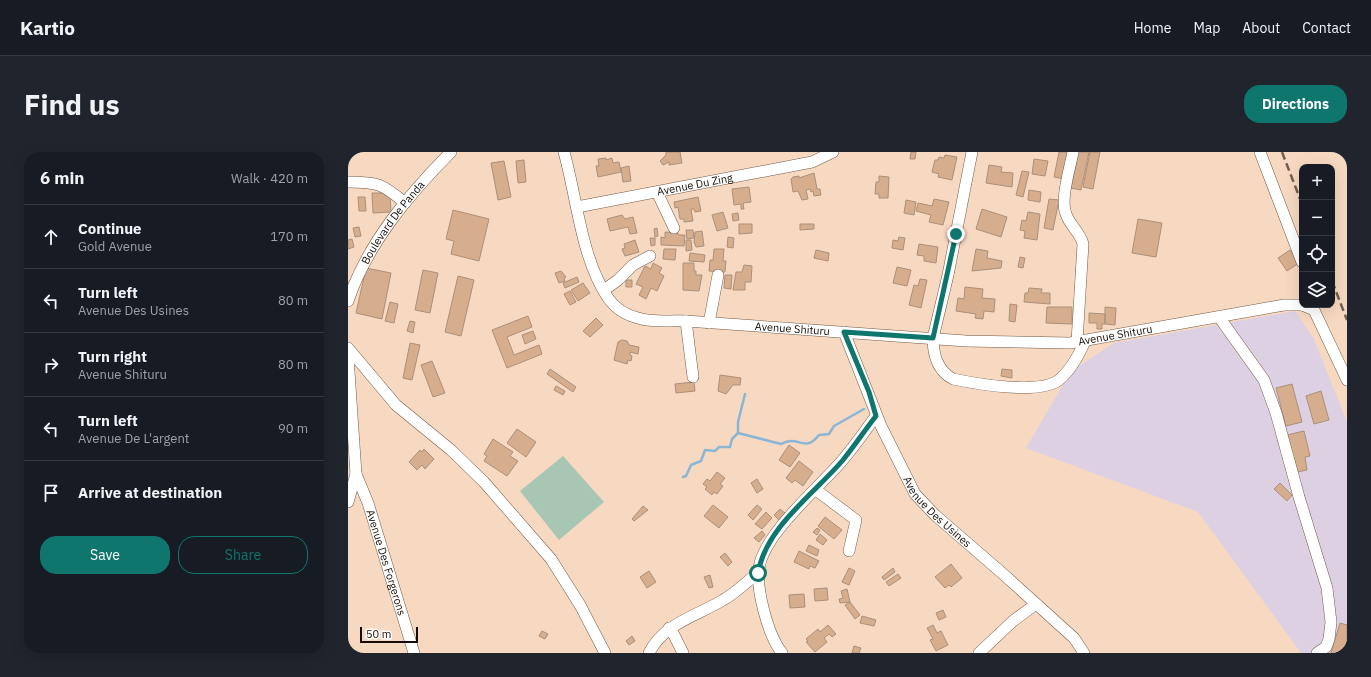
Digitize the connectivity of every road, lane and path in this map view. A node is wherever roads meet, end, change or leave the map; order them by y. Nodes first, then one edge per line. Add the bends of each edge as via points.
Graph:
1 (451, 152) edge
2 (564, 152) edge
3 (833, 152) edge
4 (972, 152) edge
5 (1073, 152) edge
6 (1260, 152) edge
7 (348, 182) edge
8 (657, 192) junction
9 (405, 203) junction
10 (577, 207) junction
11 (674, 228) dead end
12 (1299, 254) edge
13 (650, 256) dead end
14 (718, 275) dead end
15 (604, 290) junction
16 (348, 301) edge
17 (1299, 305) edge
18 (1314, 308) edge
19 (1219, 317) junction
20 (686, 321) junction
21 (709, 323) junction
22 (844, 332) junction
23 (933, 338) junction
24 (1081, 342) junction
25 (348, 348) edge
26 (348, 356) edge
27 (693, 377) dead end
28 (1347, 380) edge
29 (876, 416) junction
30 (351, 457) edge
31 (356, 474) junction
32 (816, 490) junction
33 (348, 502) edge
34 (849, 551) dead end
35 (758, 573) junction
36 (1036, 604) junction
37 (669, 628) junction
38 (414, 653) edge
39 (605, 653) edge
40 (649, 653) edge
41 (683, 653) edge
42 (782, 653) edge
43 (979, 653) edge
44 (1084, 653) edge
45 (1317, 653) edge

1 - 9 street, Boulevard De Panda
2 - 10 street, Avenue Shituru
3 - 8 street, Avenue Du Zing via 812,162
4 - 23 street
5 - 24 street via 1063,206 1083,244
6 - 12 street
7 - 9 street via 380,184
8 - 10 street, Avenue Du Zing
8 - 11 street
9 - 16 street, Boulevard De Panda via 366,259
10 - 15 street, Avenue Shituru via 591,260
13 - 15 street via 633,265
14 - 21 street
15 - 20 street, Avenue Shituru via 615,306 637,318 648,321
17 - 19 street, Avenue Shituru via 1284,305
18 - 28 street, Avenue Shituru
19 - 24 street, Avenue Shituru
19 - 45 street via 1258,370 1268,390 1327,588 1331,622 1329,639 1326,647
20 - 21 street, Avenue Shituru
20 - 27 street
21 - 22 street, Avenue Shituru
22 - 23 street, Avenue Shituru
22 - 29 street, Avenue Des Usines via 869,392
23 - 24 street, Avenue Shituru via 1008,343
23 - 24 street via 933,348 939,367 953,379 1022,388 1041,386 1059,380 1074,362
25 - 39 street via 396,405 451,450 484,482 552,559
26 - 30 street via 353,415
29 - 32 street via 843,460
29 - 36 street, Avenue Des Usines via 914,494
30 - 31 street
31 - 33 street
31 - 38 street, Avenue Des Forgerons via 368,503
32 - 34 street via 856,520
32 - 35 street via 786,520 765,549
35 - 37 street via 723,600
35 - 42 street via 769,629
36 - 43 street via 1013,621
36 - 44 street, Avenue Des Usines via 1074,638
37 - 40 street via 657,639
37 - 41 street

